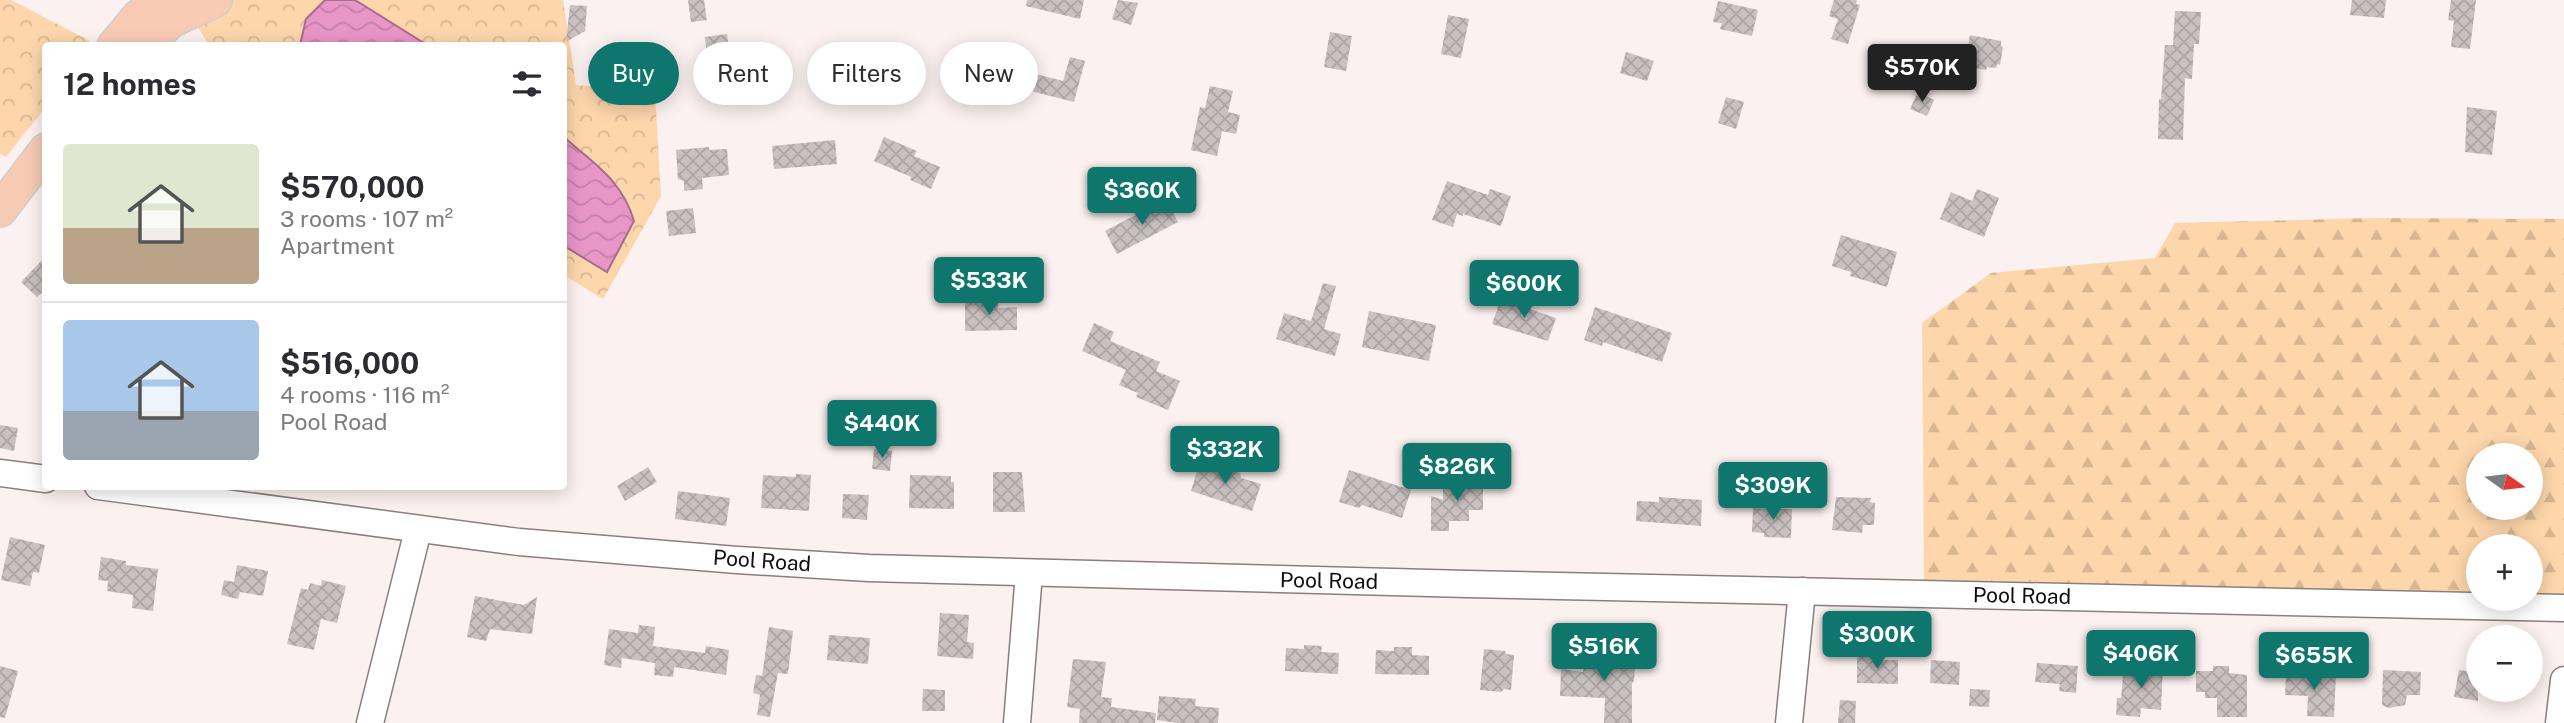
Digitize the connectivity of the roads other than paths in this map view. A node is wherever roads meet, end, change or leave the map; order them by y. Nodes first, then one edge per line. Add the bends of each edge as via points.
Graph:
1 (215, 0) edge
2 (162, 8) edge
3 (117, 42) edge
4 (146, 42) edge
5 (42, 155) edge
6 (0, 210) edge
7 (0, 473) edge
8 (42, 479) edge
9 (127, 490) edge
10 (418, 530) junction
11 (1029, 573) junction
12 (1802, 591) junction
13 (2564, 608) edge
14 (2564, 680) edge
15 (370, 723) edge
16 (1017, 723) edge
17 (1789, 723) edge
18 (2559, 723) edge

1 - 2 main road
2 - 3 main road via 139,16
2 - 4 main road
5 - 6 main road
7 - 8 street
9 - 10 street, Pool Road
10 - 11 street, Pool Road via 737,560
10 - 15 street
11 - 12 street, Pool Road
11 - 16 street
12 - 13 street, Pool Road
12 - 17 street
14 - 18 street

